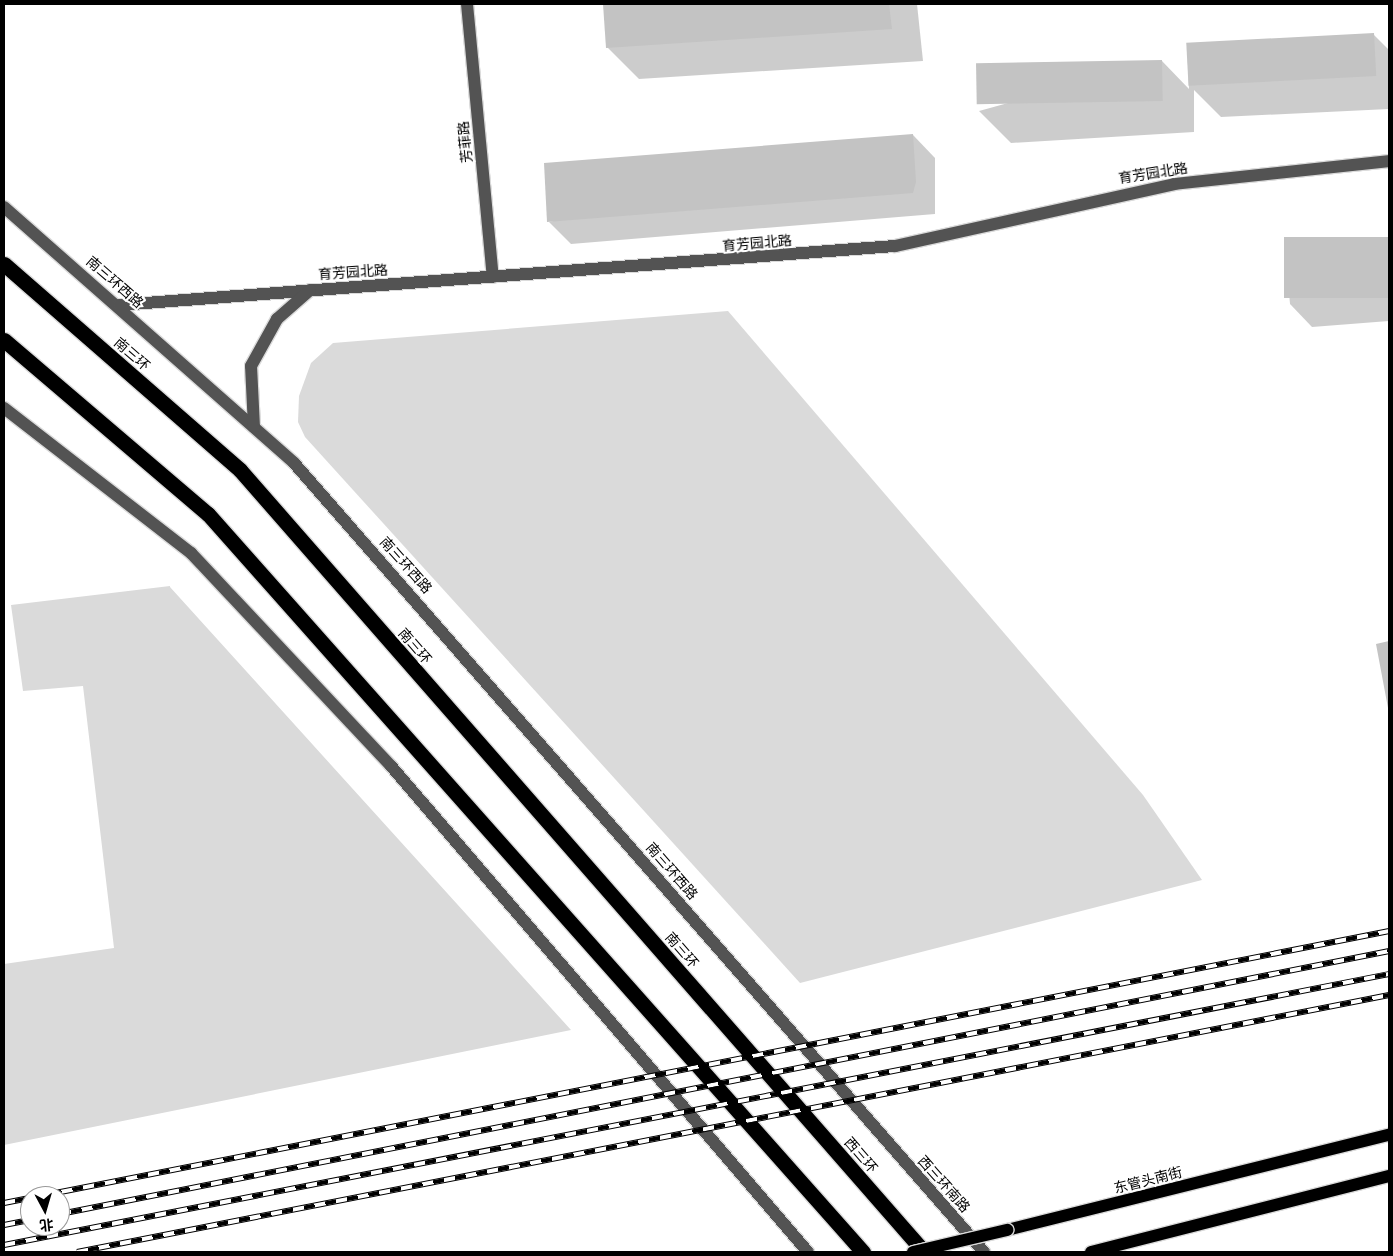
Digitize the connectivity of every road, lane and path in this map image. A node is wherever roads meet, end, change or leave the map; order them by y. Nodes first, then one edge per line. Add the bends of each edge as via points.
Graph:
1 (467, 4) edge
2 (1389, 160) edge
3 (4, 206) edge
4 (4, 264) edge
5 (493, 277) junction
6 (310, 290) junction
7 (119, 305) junction
8 (4, 340) edge
9 (4, 408) edge
10 (254, 427) junction
11 (772, 1078) joint
12 (1389, 1135) edge
13 (882, 1136) joint
14 (1389, 1176) edge
15 (808, 1252) edge
16 (863, 1252) edge
17 (913, 1252) edge
18 (924, 1252) edge
19 (984, 1252) edge
20 (1091, 1252) edge

1 - 5 street, 芳菲路
2 - 5 street, 育芳园北路 via 1174,184 894,246
3 - 7 street, 南三环西路
4 - 11 highway, 南三环 via 240,470
5 - 6 street, 育芳园北路
6 - 7 street, 育芳园北路
6 - 10 street via 277,319 251,366
7 - 10 street, 南三环西路
8 - 16 highway via 208,514
9 - 15 street via 191,553 391,766
10 - 13 street, 南三环西路 via 294,463 420,603
11 - 18 highway, 西三环
12 - 17 main road, 东管头南街, bridge
13 - 19 street, 西三环南路
14 - 20 main road

